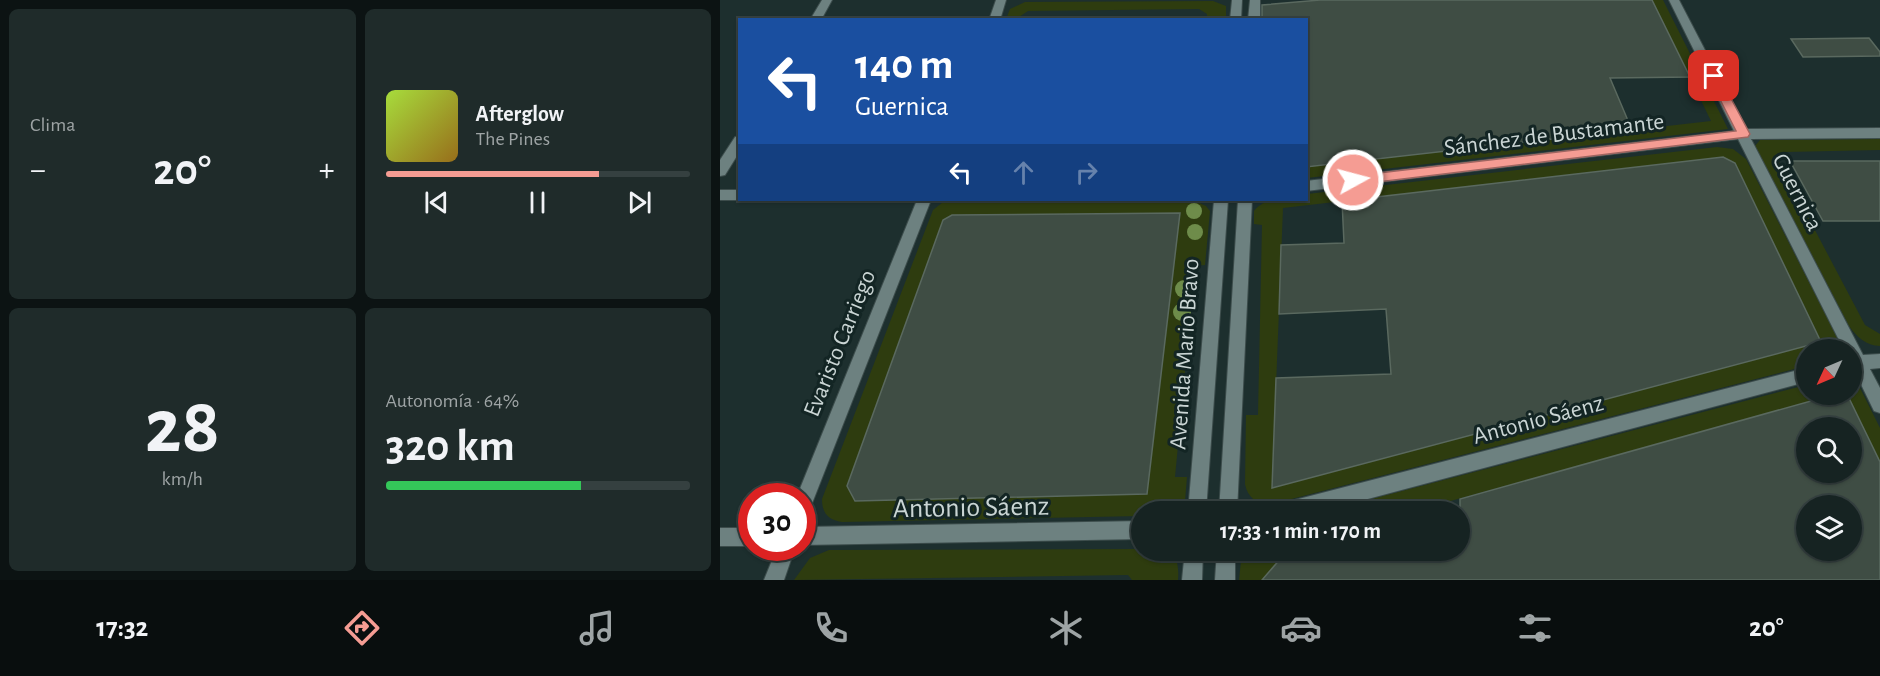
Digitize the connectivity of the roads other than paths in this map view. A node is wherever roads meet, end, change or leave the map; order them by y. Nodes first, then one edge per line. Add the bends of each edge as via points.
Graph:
1 (827, 0) edge
2 (1001, 0) edge
3 (1237, 0) edge
4 (1255, 0) edge
5 (1674, 0) edge
6 (816, 18) edge
7 (995, 18) edge
8 (1235, 18) edge
9 (1254, 18) edge
10 (1880, 133) edge
11 (1744, 134) junction
12 (738, 143) edge
13 (720, 171) edge
14 (1308, 186) edge
15 (720, 195) edge
16 (738, 195) edge
17 (924, 201) edge
18 (1221, 201) edge
19 (1245, 201) edge
20 (1843, 339) edge
21 (1880, 361) edge
22 (1862, 362) edge
23 (1862, 375) edge
24 (1796, 378) edge
25 (1880, 405) edge
26 (811, 483) edge
27 (1198, 501) edge
28 (1229, 501) edge
29 (1325, 501) edge
30 (1131, 530) edge
31 (816, 536) edge
32 (720, 537) edge
33 (738, 537) edge
34 (781, 561) edge
35 (1193, 561) edge
36 (1226, 561) edge
37 (774, 580) edge
38 (1192, 580) edge
39 (1225, 580) edge

1 - 6 street
2 - 7 street
3 - 8 street
4 - 9 street
5 - 11 street, Guernica
10 - 11 street, Sánchez de Bustamante
11 - 14 street, Sánchez de Bustamante
11 - 20 street, Guernica
12 - 13 street
15 - 16 street
17 - 26 street, Evaristo Carriego
18 - 27 street, Avenida Mario Bravo
19 - 28 street
21 - 22 street
23 - 25 street, Guernica
24 - 29 street, Antonio Sáenz
30 - 31 street, Antonio Sáenz
32 - 33 street
34 - 37 street
35 - 38 street
36 - 39 street

